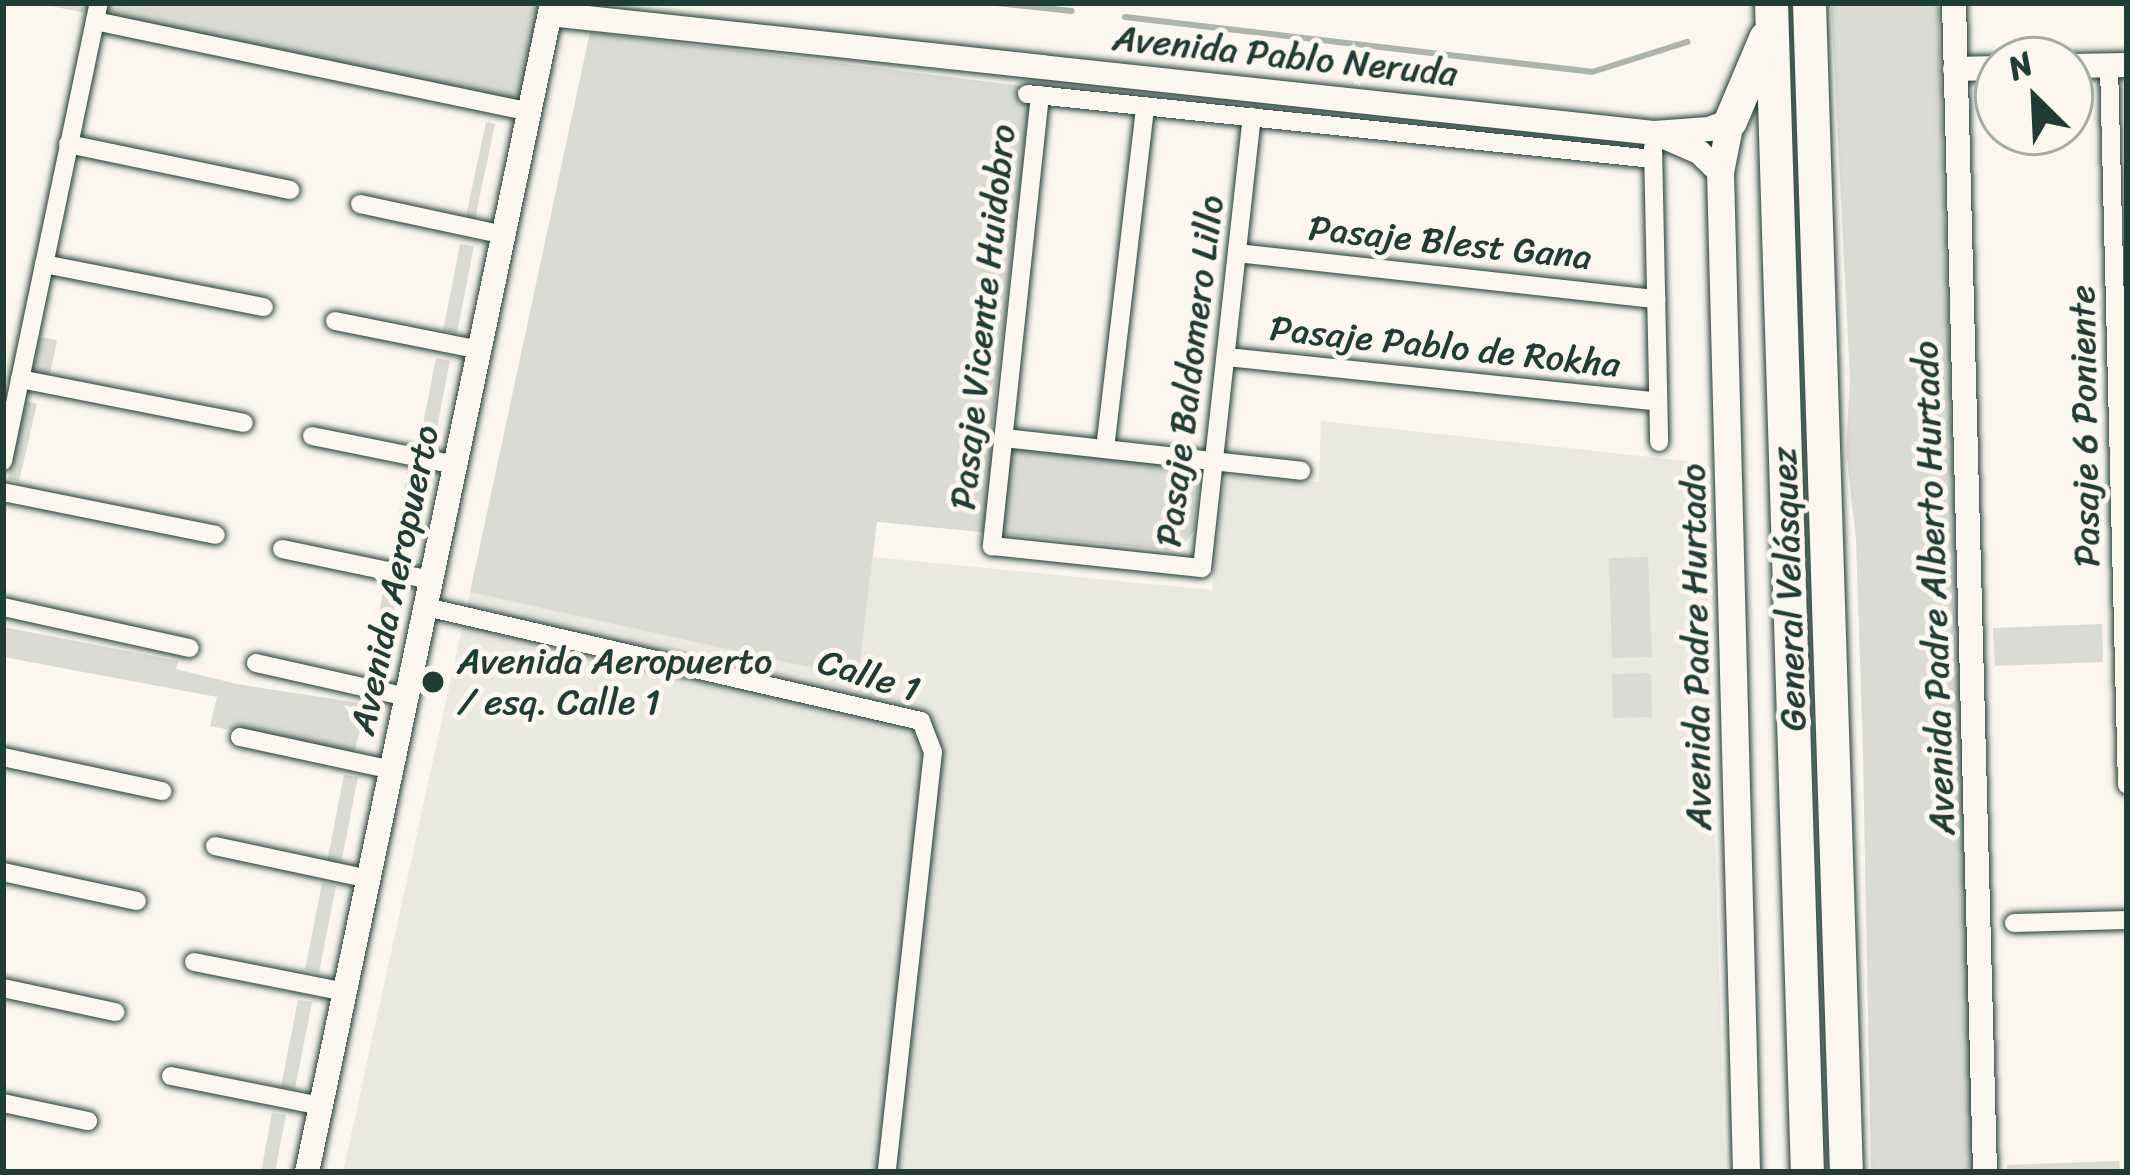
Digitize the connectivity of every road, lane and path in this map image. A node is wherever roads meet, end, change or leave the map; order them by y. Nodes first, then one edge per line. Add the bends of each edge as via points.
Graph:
1 (1809, 3) edge
2 (1954, 3) edge
3 (1771, 8) edge
4 (551, 9) edge
5 (97, 12) edge
6 (2118, 65) edge
7 (1955, 69) junction
8 (1974, 69) edge
9 (1034, 94) joint
10 (1145, 106) junction
11 (530, 112) junction
12 (1252, 117) junction
13 (1730, 121) junction
14 (68, 144) junction
15 (1653, 146) junction
16 (1720, 172) junction
17 (290, 190) dead end
18 (360, 204) dead end
19 (2120, 226) edge
20 (504, 235) junction
21 (1237, 253) junction
22 (44, 264) junction
23 (1656, 299) junction
24 (264, 308) dead end
25 (335, 321) dead end
26 (480, 350) junction
27 (1226, 357) junction
28 (2122, 370) edge
29 (20, 380) junction
30 (1658, 402) junction
31 (244, 423) dead end
32 (312, 436) dead end
33 (1004, 438) junction
34 (1659, 442) dead end
35 (1105, 449) junction
36 (3, 461) edge
37 (1214, 461) junction
38 (456, 465) junction
39 (1301, 471) dead end
40 (3, 492) edge
41 (2123, 506) edge
42 (216, 536) dead end
43 (992, 546) joint
44 (282, 549) dead end
45 (431, 580) junction
46 (3, 607) edge
47 (426, 607) junction
48 (2125, 642) edge
49 (190, 648) dead end
50 (256, 663) dead end
51 (407, 697) junction
52 (239, 737) dead end
53 (3, 757) edge
54 (392, 770) junction
55 (2127, 785) edge
56 (161, 790) dead end
57 (215, 846) dead end
58 (3, 872) edge
59 (369, 879) junction
60 (137, 901) dead end
61 (2127, 920) edge
62 (2014, 923) dead end
63 (194, 962) dead end
64 (3, 988) edge
65 (345, 992) junction
66 (115, 1012) dead end
67 (171, 1076) dead end
68 (3, 1103) edge
69 (321, 1106) junction
70 (88, 1121) dead end
71 (1846, 1171) edge
72 (307, 1172) edge
73 (887, 1172) edge
74 (1746, 1172) edge
75 (1807, 1172) edge
76 (1985, 1172) edge

1 - 71 highway, General Velásquez
2 - 7 street, Avenida Padre Alberto Hurtado
3 - 13 highway via 1755,72
3 - 75 highway, General Velásquez
4 - 11 street, Avenida Aeropuerto
4 - 15 street, Avenida Pablo Neruda
5 - 11 street
5 - 14 street
6 - 19 street, Pasaje 6 Poniente
7 - 8 street
7 - 76 street, Avenida Padre Alberto Hurtado
9 - 10 street, Avenida Pablo Neruda
9 - 33 street, Pasaje Vicente Huidobro
10 - 12 street, Avenida Pablo Neruda
10 - 35 street
11 - 20 street, Avenida Aeropuerto
12 - 15 street, Avenida Pablo Neruda
12 - 21 street, Pasaje Baldomero Lillo
13 - 15 street, Avenida Pablo Neruda
13 - 16 main road, Avenida Padre Hurtado
14 - 17 street
14 - 22 street
15 - 16 street, Avenida Pablo Neruda via 1699,152
15 - 23 street
16 - 74 main road, Avenida Padre Hurtado
18 - 20 street
19 - 28 street, Pasaje 6 Poniente
20 - 26 street, Avenida Aeropuerto
21 - 23 street, Pasaje Blest Gana
21 - 27 street, Pasaje Baldomero Lillo
22 - 24 street
22 - 29 street
23 - 30 street
25 - 26 street
26 - 38 street, Avenida Aeropuerto
27 - 30 street, Pasaje Pablo de Rokha
27 - 37 street, Pasaje Baldomero Lillo
28 - 41 street, Pasaje 6 Poniente
29 - 31 street
29 - 36 street
30 - 34 street
32 - 38 street
33 - 35 street
33 - 43 street, Pasaje Vicente Huidobro
35 - 37 street
37 - 39 street
37 - 43 street, Pasaje Baldomero Lillo via 1202,568
38 - 45 street, Avenida Aeropuerto
40 - 42 street
41 - 48 street, Pasaje 6 Poniente
44 - 45 street
45 - 47 street, Avenida Aeropuerto
46 - 49 street
47 - 51 street, Avenida Aeropuerto
47 - 73 street, Calle 1 via 921,721 933,752
48 - 55 street, Pasaje 6 Poniente
50 - 51 street
51 - 54 street, Avenida Aeropuerto
52 - 54 street
53 - 56 street
54 - 59 street, Avenida Aeropuerto
57 - 59 street
58 - 60 street
59 - 65 street, Avenida Aeropuerto
61 - 62 street
63 - 65 street
64 - 66 street
65 - 69 street, Avenida Aeropuerto
67 - 69 street
68 - 70 street
69 - 72 street, Avenida Aeropuerto

